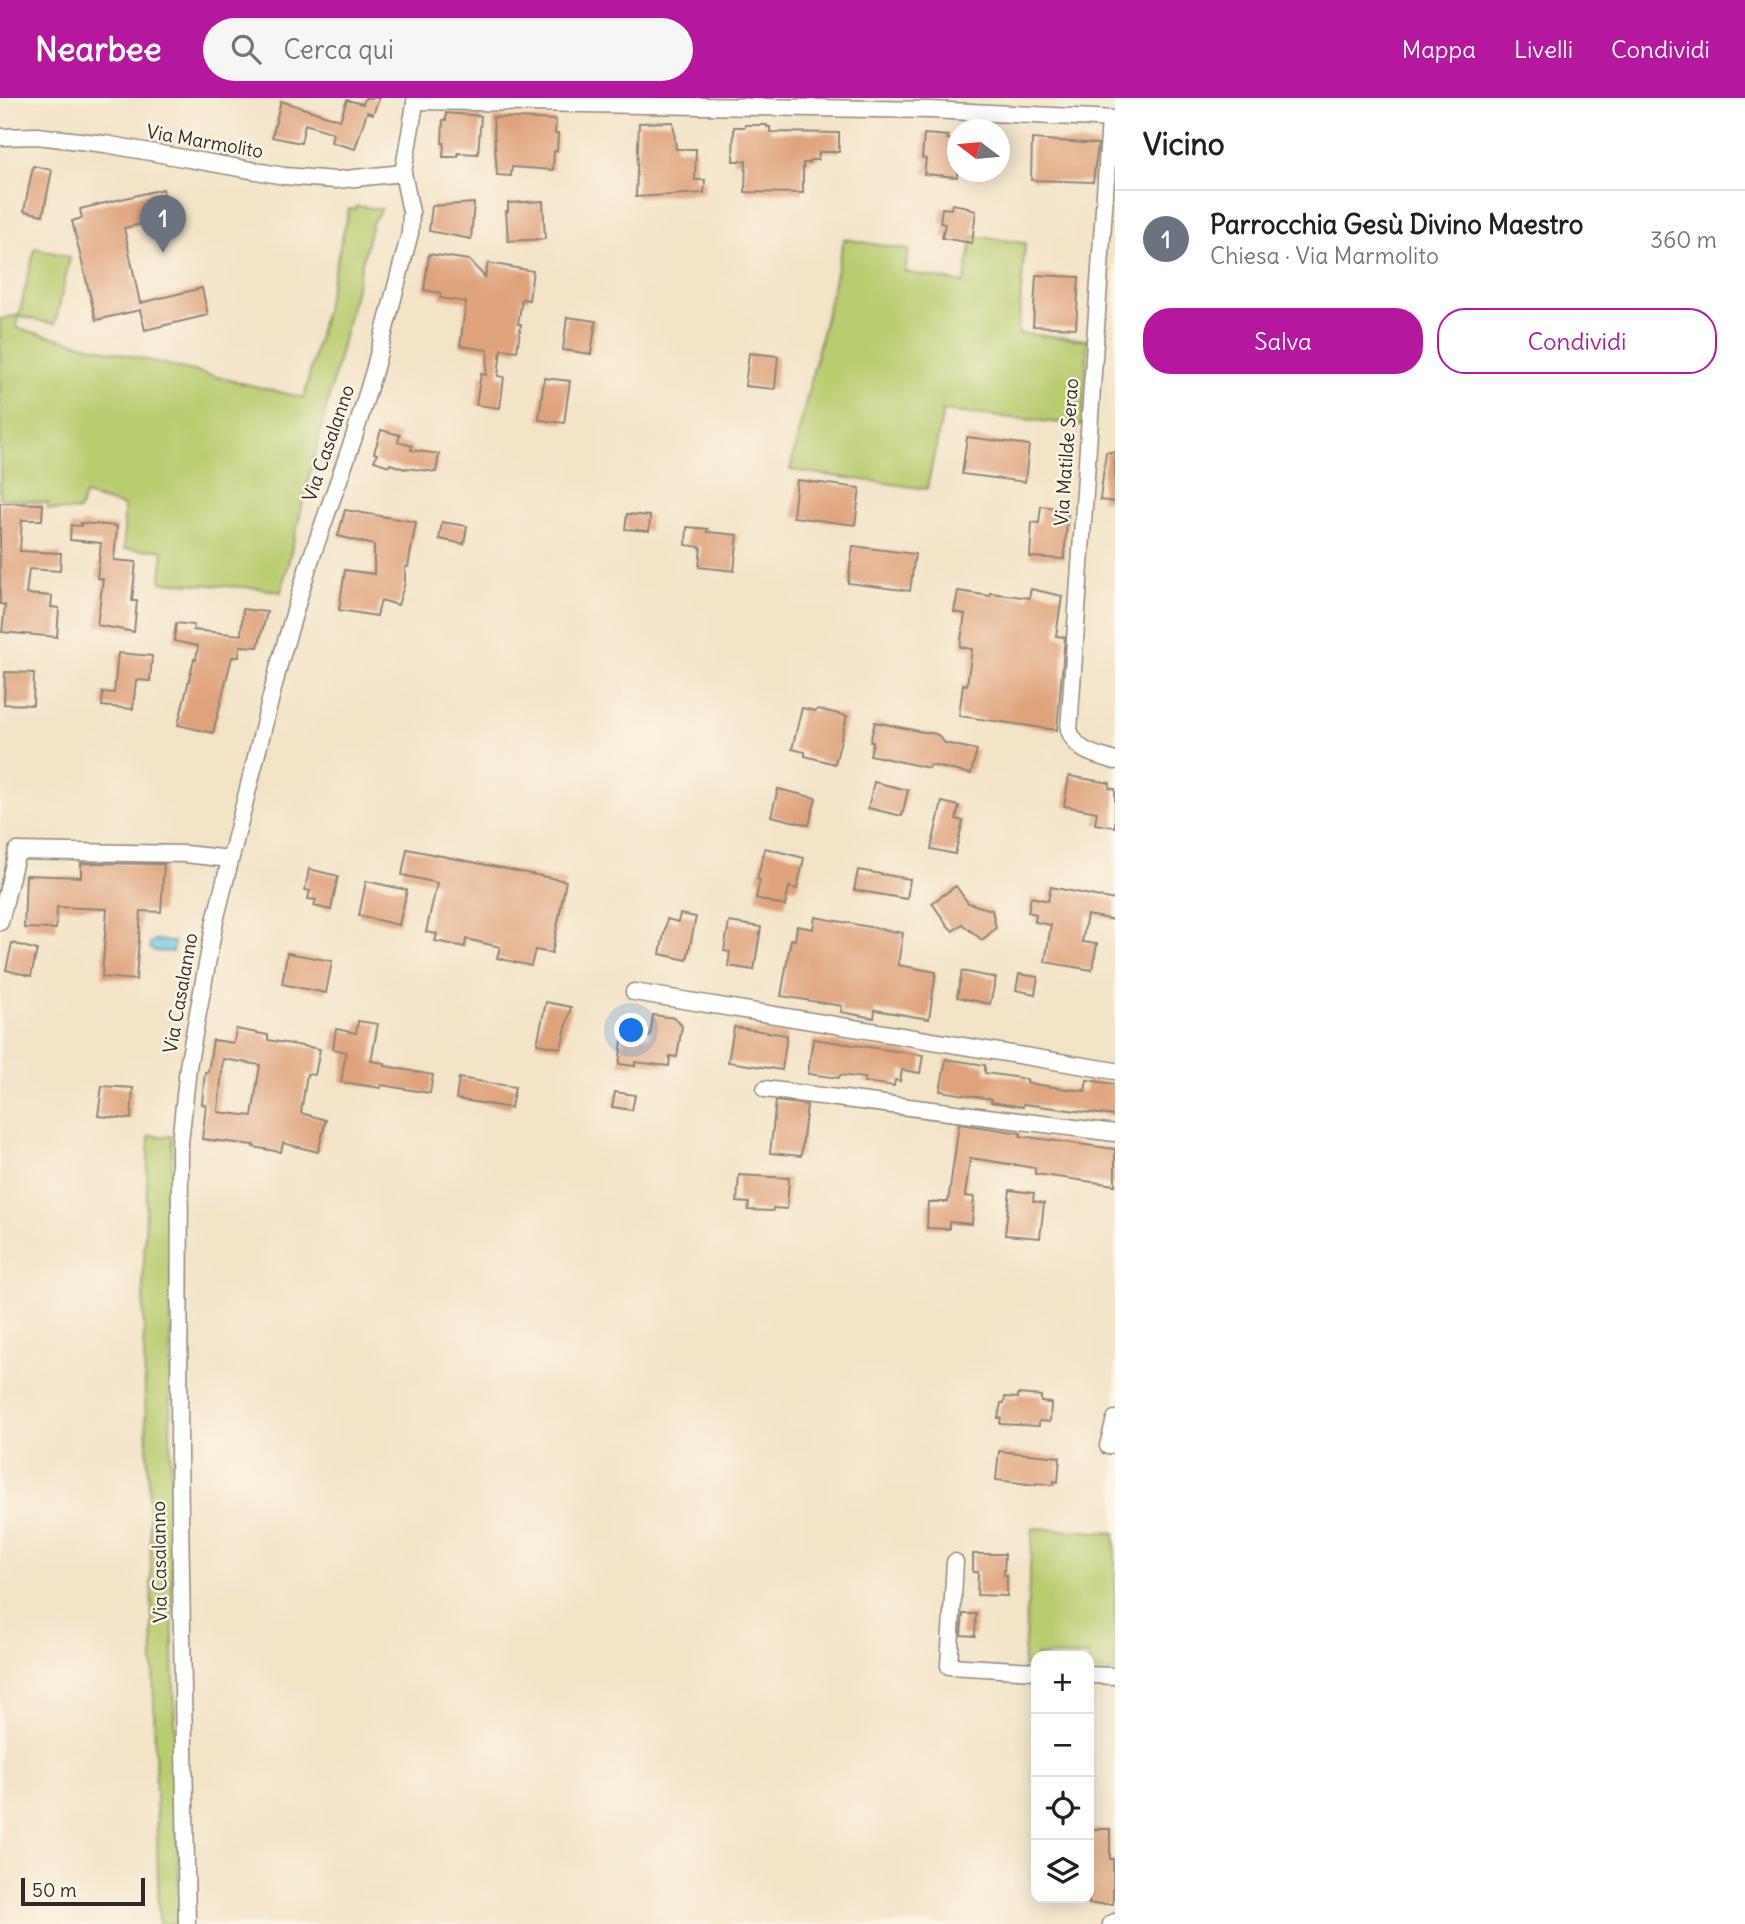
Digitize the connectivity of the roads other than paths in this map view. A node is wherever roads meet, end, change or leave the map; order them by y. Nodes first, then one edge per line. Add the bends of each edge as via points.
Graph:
1 (415, 99) edge
2 (931, 104) edge
3 (1112, 119) edge
4 (0, 137) edge
5 (403, 173) junction
6 (1115, 761) edge
7 (230, 859) junction
8 (0, 922) edge
9 (634, 992) dead end
10 (1115, 1072) edge
11 (765, 1089) dead end
12 (1115, 1133) edge
13 (1115, 1419) edge
14 (1108, 1446) dead end
15 (955, 1562) dead end
16 (1031, 1671) edge
17 (1094, 1675) edge
18 (1115, 1676) edge
19 (187, 1924) edge

1 - 2 street
1 - 5 street, Via Casalanno
2 - 3 street
3 - 6 street, Via Matilde Serao via 1069,730 1082,749
4 - 5 street, Via Marmolito via 105,144 284,176 335,180
5 - 7 street, Via Casalanno via 410,233 354,437 292,618
7 - 8 street via 17,850
7 - 19 street, Via Casalanno via 188,1067 180,1143 178,1455
9 - 10 street
11 - 12 street
13 - 14 street
15 - 16 street via 949,1666
17 - 18 street

